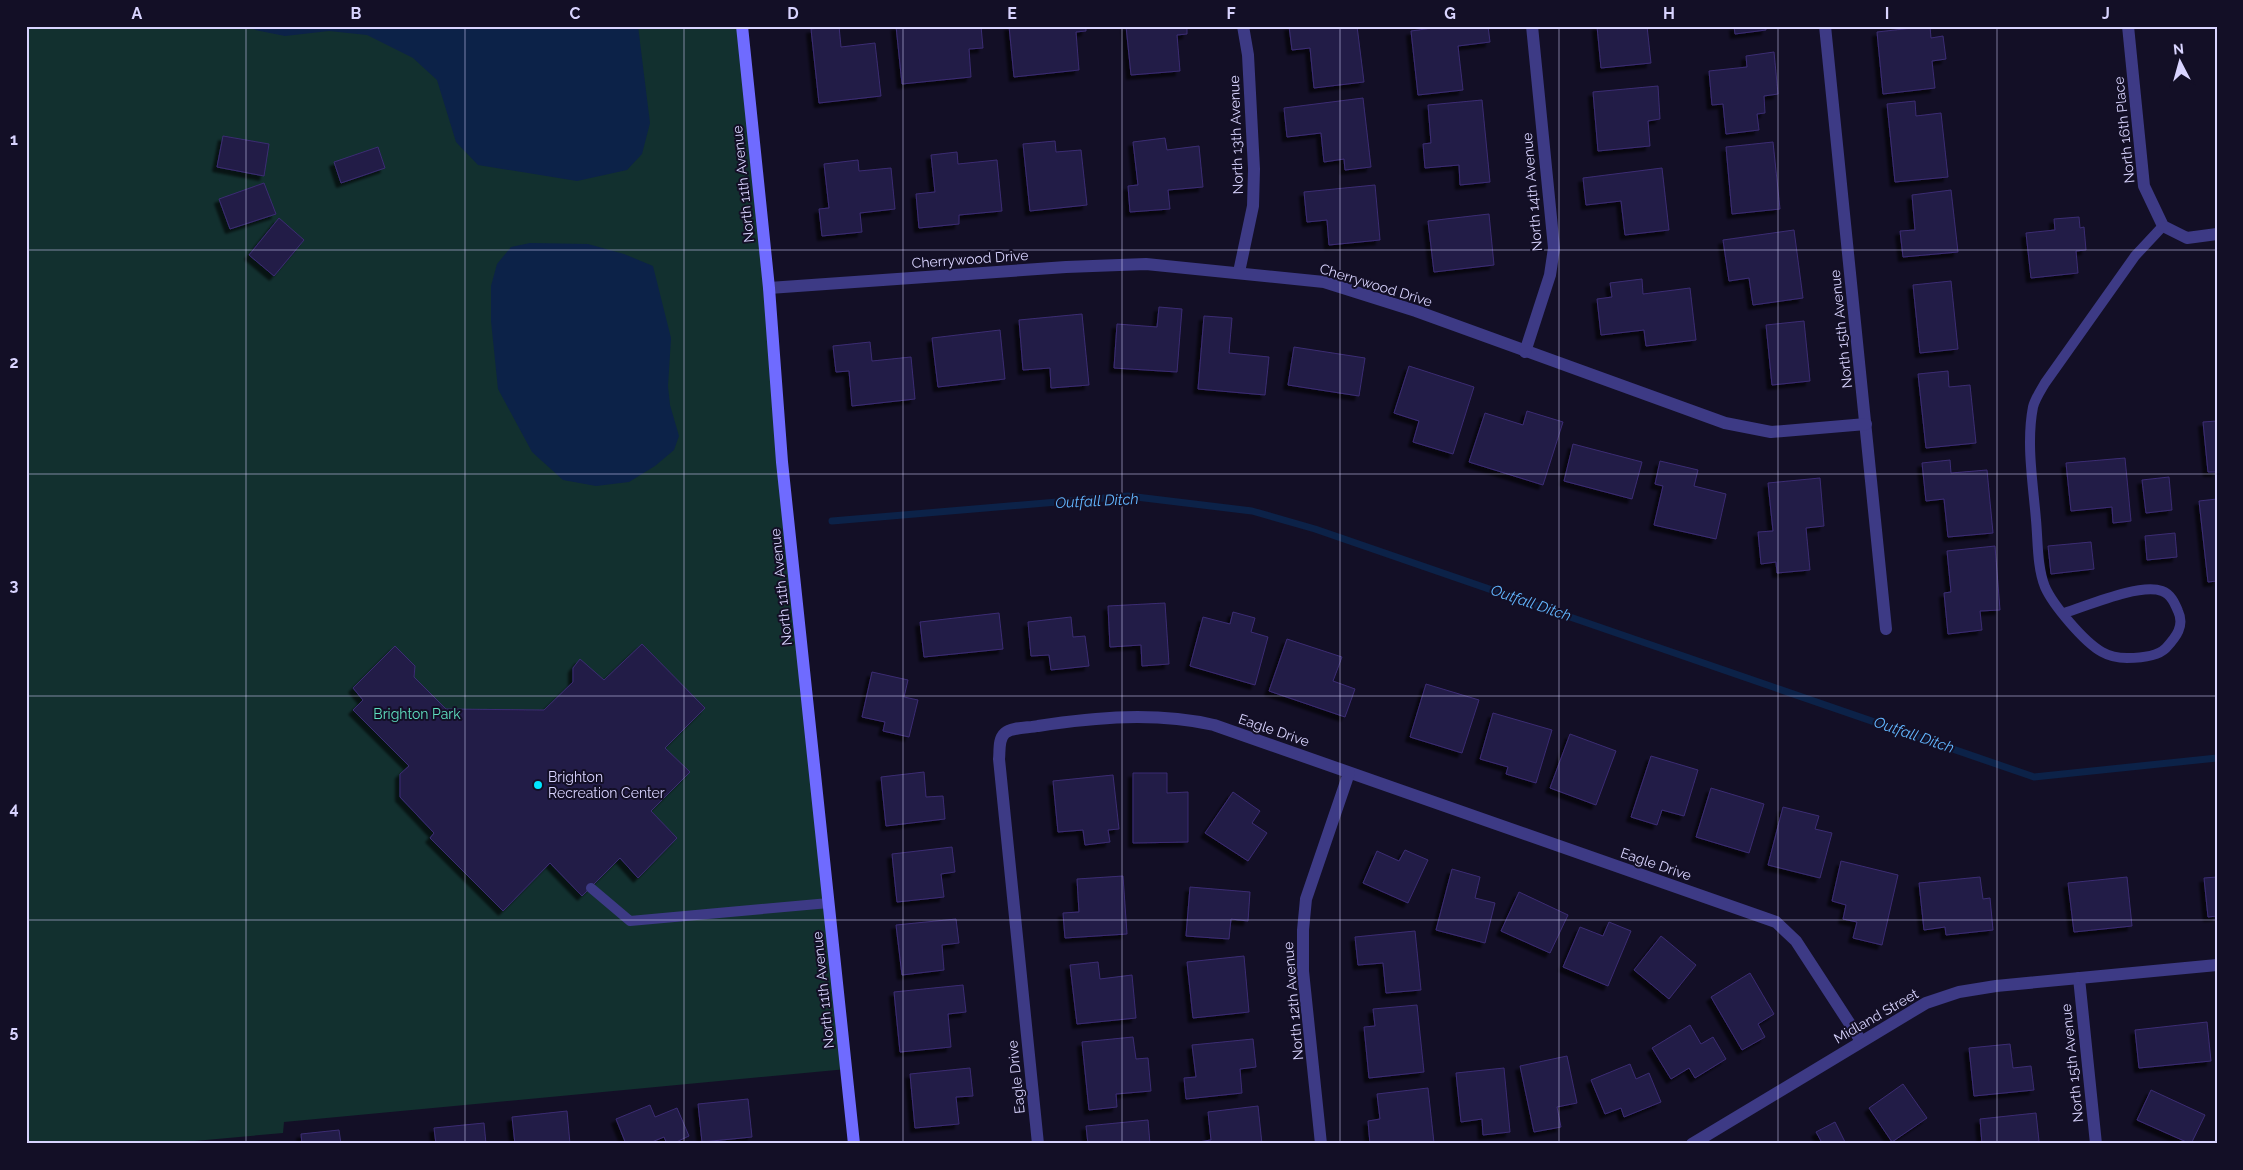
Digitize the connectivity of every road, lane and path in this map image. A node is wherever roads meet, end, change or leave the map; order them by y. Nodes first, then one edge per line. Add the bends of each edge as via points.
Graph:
1 (742, 26) edge
2 (1243, 26) edge
3 (1532, 26) edge
4 (1825, 26) edge
5 (2128, 26) edge
6 (2163, 226) junction
7 (2217, 234) edge
8 (1239, 272) junction
9 (769, 288) junction
10 (1525, 352) junction
11 (1866, 424) junction
12 (2064, 613) junction
13 (1886, 628) dead end
14 (1349, 773) junction
15 (591, 888) dead end
16 (829, 903) junction
17 (2217, 965) edge
18 (2078, 978) junction
19 (1861, 1041) junction
20 (854, 1144) edge
21 (1038, 1144) edge
22 (1321, 1144) edge
23 (1692, 1144) edge
24 (2096, 1144) edge

1 - 9 street, North 11th Avenue
2 - 8 street, North 13th Avenue via 1248,55 1254,169 1253,206
3 - 10 street, North 14th Avenue via 1554,248 1550,275
4 - 11 street, North 15th Avenue
5 - 6 street, North 16th Place via 2144,186
6 - 7 street via 2187,238
6 - 12 lane via 2135,256 2050,376 2034,405 2030,441 2039,562 2045,586
8 - 9 street, Cherrywood Drive via 1146,264
8 - 10 street, Cherrywood Drive via 1324,282 1416,311
9 - 16 street, North 11th Avenue via 782,462
10 - 11 street, Cherrywood Drive via 1679,408 1752,430 1796,432
11 - 13 street, North 15th Avenue
12 - 12 lane via 2148,590 2163,592 2173,600 2181,628 2163,651 2143,658 2121,658 2102,652
14 - 19 street, Eagle Drive via 1776,922 1796,942
14 - 21 street, Eagle Drive via 1214,725 1168,717 1096,720 1010,730 1003,734 1000,759
14 - 22 street, North 12th Avenue via 1306,898 1303,930
15 - 16 lane via 630,921
16 - 20 street, North 11th Avenue
17 - 18 street, Midland Street
18 - 19 street, Midland Street via 1959,992 1926,1003
18 - 24 street, North 15th Avenue
19 - 23 street, Midland Street

